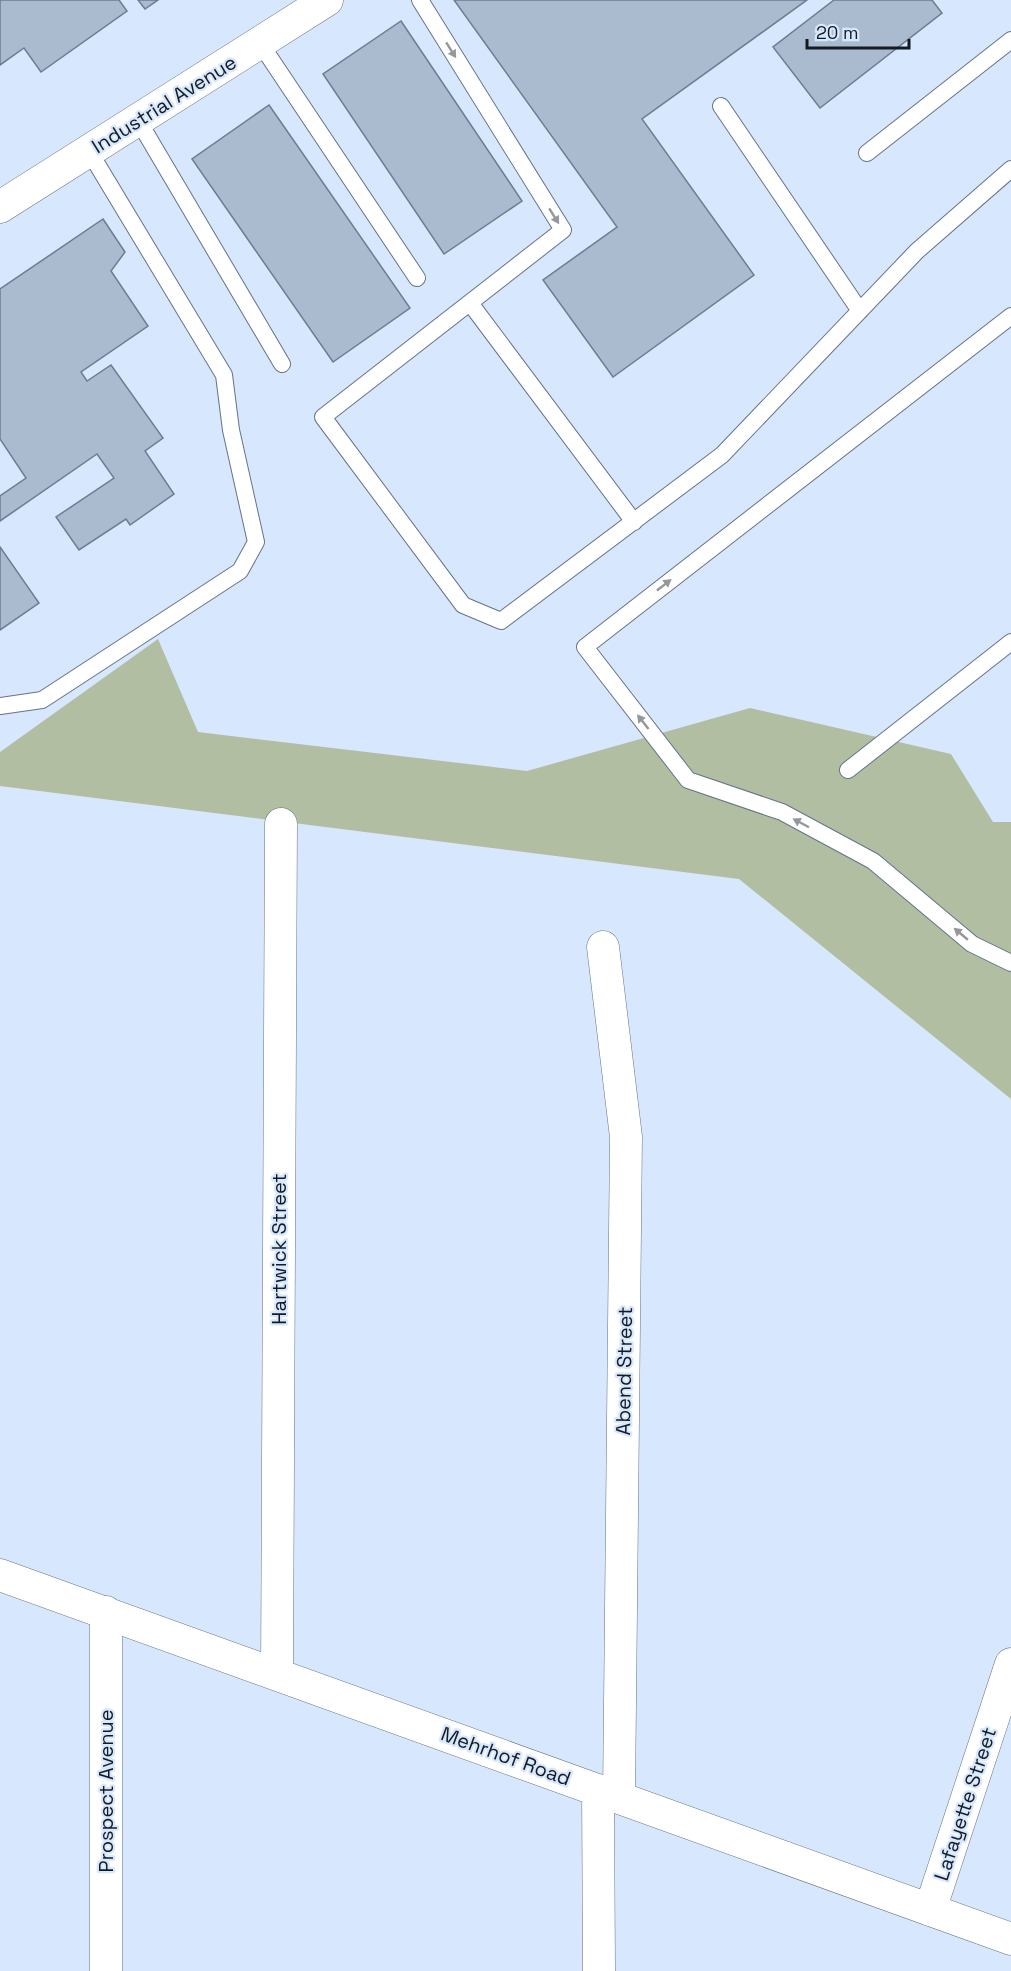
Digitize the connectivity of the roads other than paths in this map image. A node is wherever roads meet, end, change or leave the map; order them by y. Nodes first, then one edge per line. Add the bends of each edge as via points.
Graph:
1 (327, 0) edge
2 (420, 0) edge
3 (295, 9) edge
4 (1011, 40) edge
5 (260, 43) junction
6 (721, 106) dead end
7 (138, 120) junction
8 (89, 151) junction
9 (867, 153) dead end
10 (1011, 169) edge
11 (0, 207) edge
12 (417, 278) dead end
13 (470, 303) junction
14 (860, 311) junction
15 (1011, 316) edge
16 (282, 364) dead end
17 (634, 522) junction
18 (1011, 642) edge
19 (0, 706) edge
20 (848, 770) dead end
21 (281, 824) dead end
22 (603, 947) dead end
23 (1011, 963) edge
24 (0, 1575) edge
25 (106, 1612) junction
26 (1011, 1664) edge
27 (277, 1674) junction
28 (609, 1793) junction
29 (930, 1910) junction
30 (1011, 1939) edge
31 (106, 1971) edge
32 (599, 1971) edge

1 - 3 street, Industrial Avenue
2 -> 13 lane via 563,230
3 - 5 street, Industrial Avenue
4 - 9 lane
5 - 7 street, Industrial Avenue
5 - 12 lane
6 - 14 lane
7 - 8 street, Industrial Avenue
7 - 16 lane
8 - 11 street, Industrial Avenue
8 - 19 lane via 224,375 231,430 256,542 240,571 42,700
10 - 14 lane via 917,251
13 - 17 lane
13 - 17 lane via 323,417 463,605 501,621
14 - 17 lane via 722,455
23 -> 15 lane via 972,944 873,861 782,812 688,780 585,647
18 - 20 lane
21 - 27 street, Hartwick Street
22 - 28 street, Abend Street via 626,1137
24 - 25 street, Mehrhof Road
25 - 27 street, Mehrhof Road
25 - 31 street, Prospect Avenue
26 - 29 street, Lafayette Street
27 - 28 street, Mehrhof Road
28 - 29 street, Mehrhof Road
28 - 32 street, Abend Street
29 - 30 street, Mehrhof Road

